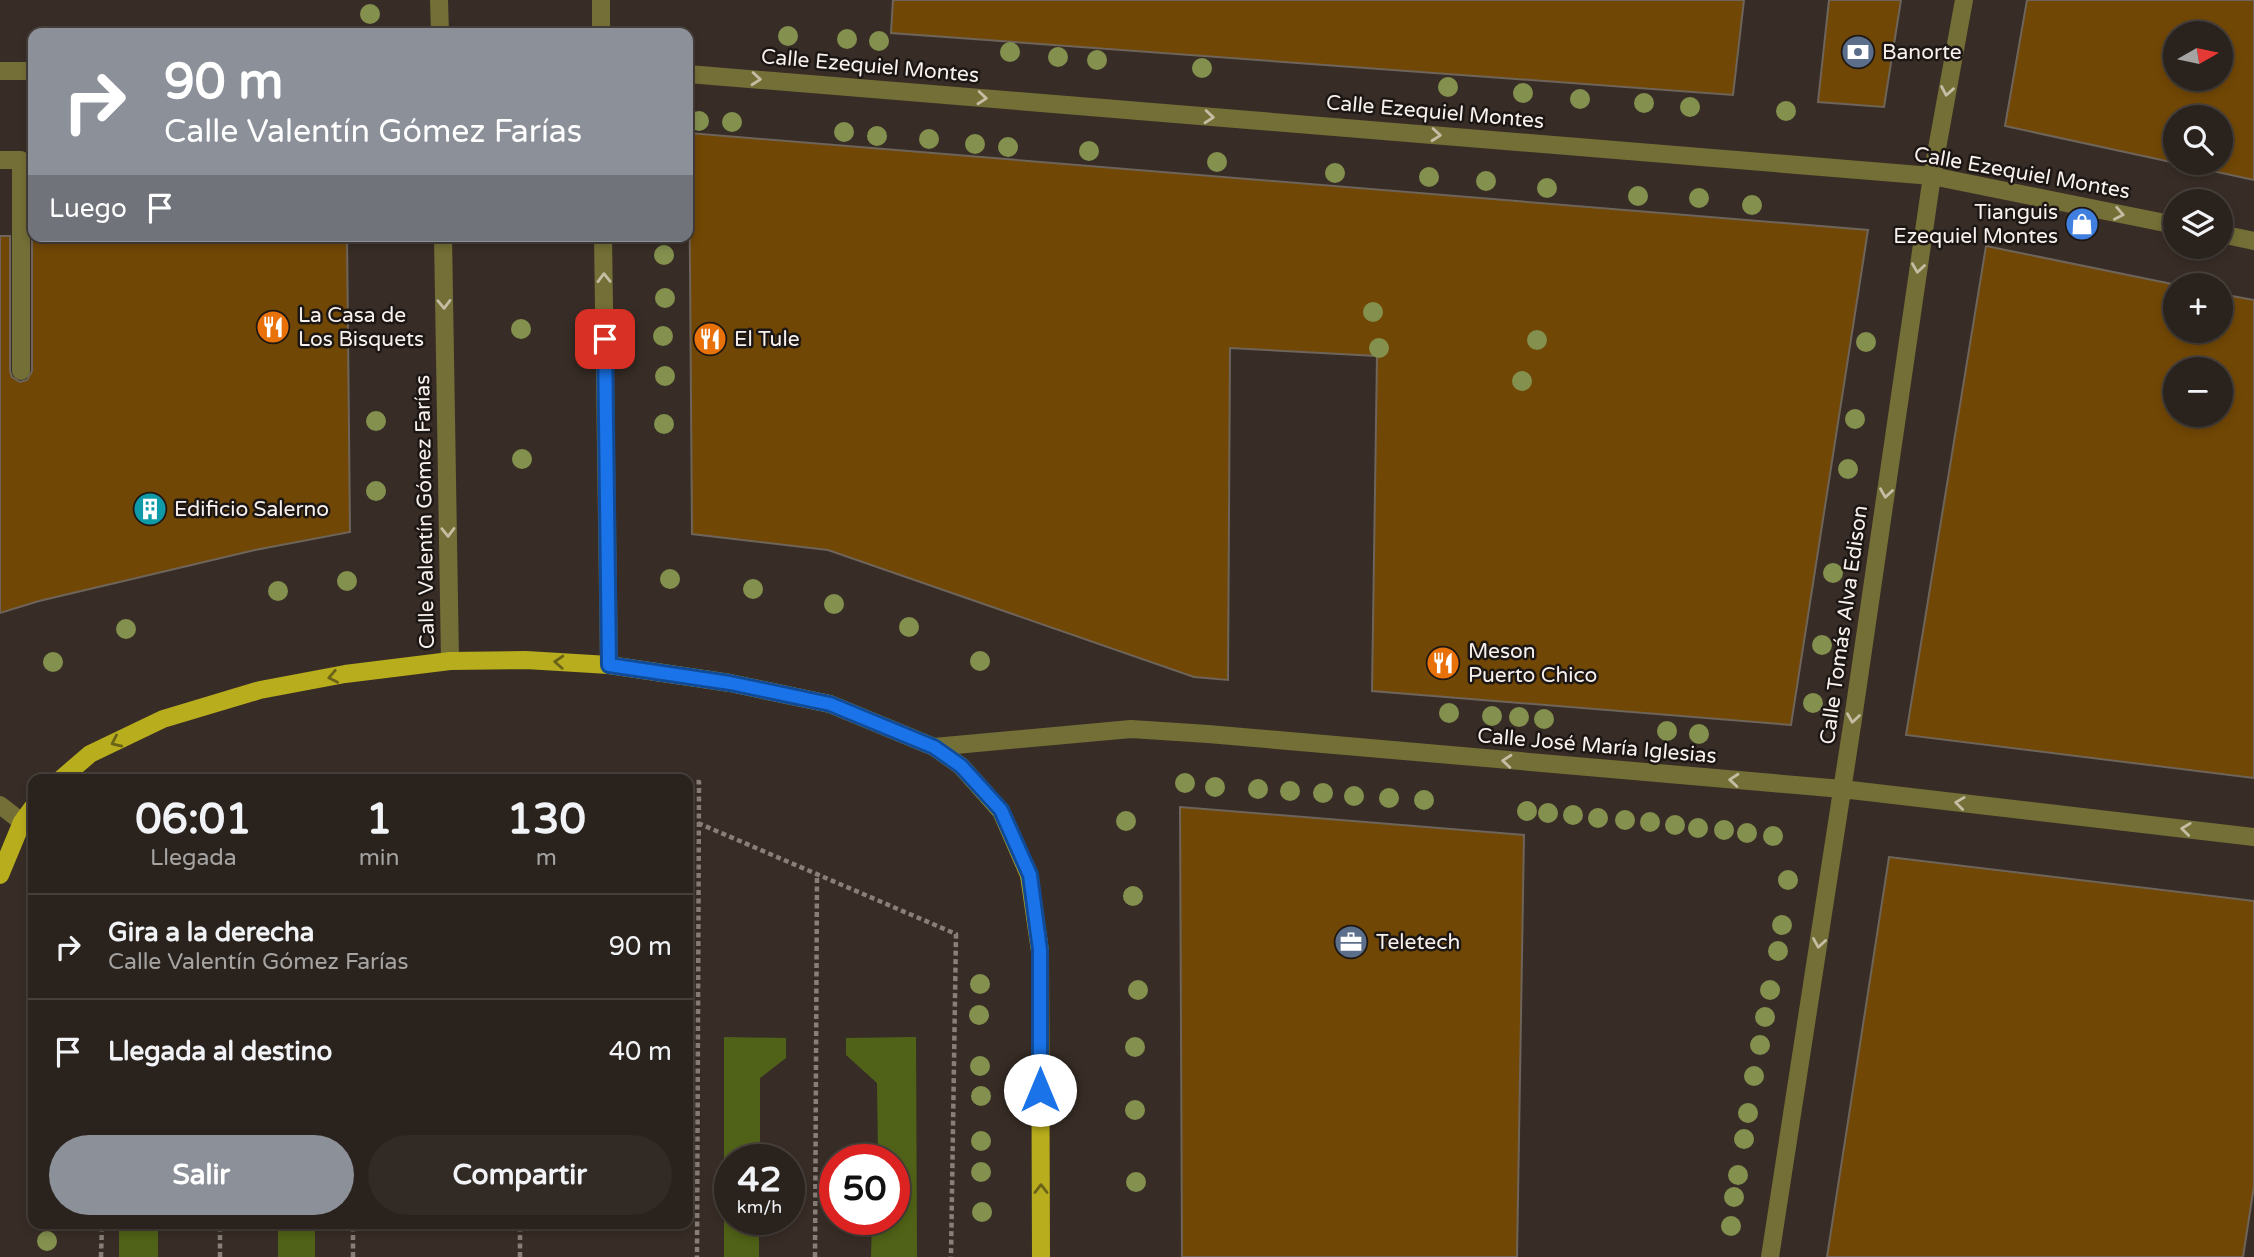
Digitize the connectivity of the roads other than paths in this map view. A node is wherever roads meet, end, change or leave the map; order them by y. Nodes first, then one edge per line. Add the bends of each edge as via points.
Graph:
1 (439, 0) edge
2 (601, 0) edge
3 (1964, 0) edge
4 (440, 28) edge
5 (601, 28) edge
6 (0, 71) edge
7 (28, 71) edge
8 (693, 74) edge
9 (0, 160) edge
10 (1932, 176) junction
11 (2163, 223) edge
12 (2233, 237) edge
13 (2254, 241) edge
14 (443, 242) edge
15 (604, 242) edge
16 (21, 371) dead end
17 (450, 661) junction
18 (609, 665) junction
19 (934, 747) junction
20 (67, 774) edge
21 (1842, 789) junction
22 (0, 805) edge
23 (28, 814) edge
24 (22, 822) junction
25 (2254, 836) edge
26 (0, 875) edge
27 (1041, 1257) edge
28 (1770, 1257) edge

1 - 4 street
2 - 5 street
3 -> 10 street, Calle Tomás Alva Edison
6 - 7 street
8 -> 10 street, Calle Ezequiel Montes
9 - 16 street via 21,160
10 -> 11 street, Calle Ezequiel Montes
10 -> 21 street, Calle Tomás Alva Edison
12 - 13 street
14 -> 17 street, Calle Valentín Gómez Farías
18 -> 15 street
18 -> 17 main road
17 -> 20 main road via 260,690 163,719 90,754
18 - 19 main road via 830,704
21 -> 19 street, Calle José María Iglesias via 1131,729
27 -> 19 main road via 1040,950 1030,875 1001,810 961,766
25 -> 21 street, Calle José María Iglesias
21 -> 28 street, Calle Tomás Alva Edison
22 - 24 street
23 - 24 main road
24 - 26 main road

